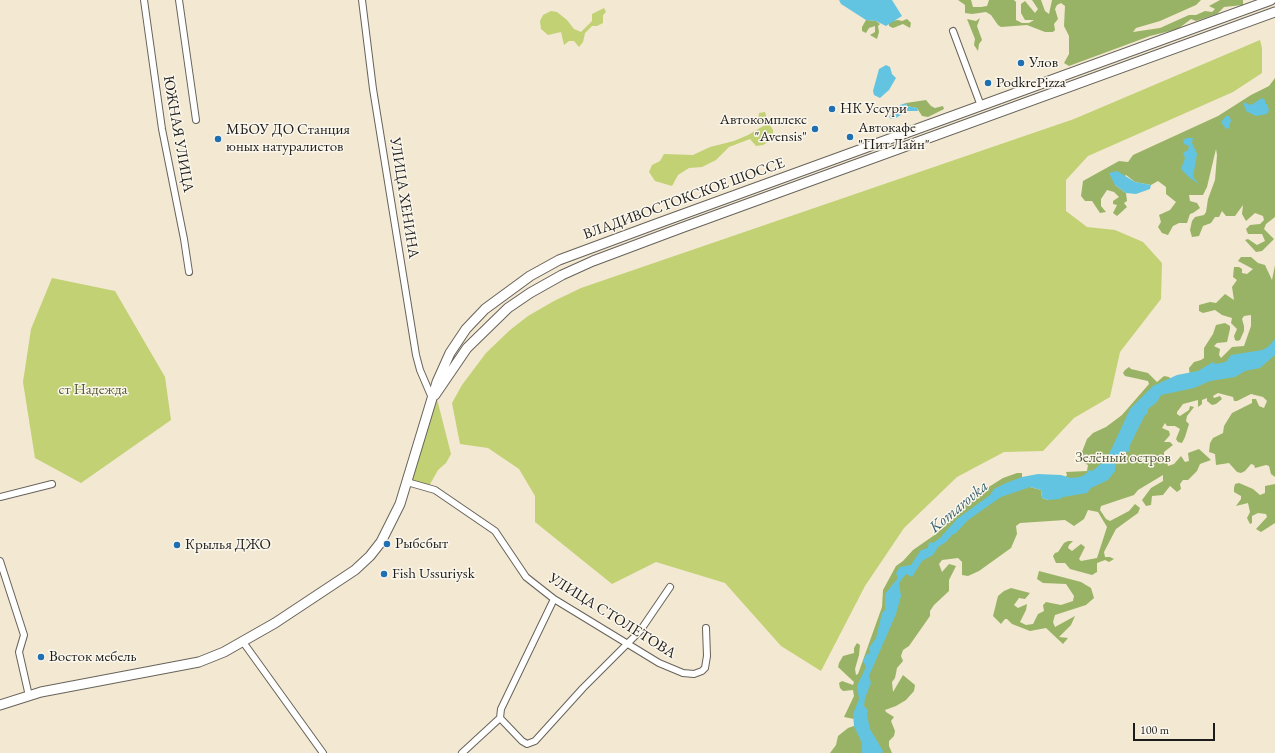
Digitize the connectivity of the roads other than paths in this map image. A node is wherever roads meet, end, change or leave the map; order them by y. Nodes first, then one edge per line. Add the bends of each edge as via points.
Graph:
1 (144, 0) edge
2 (179, 0) edge
3 (362, 0) edge
4 (1271, 0) edge
5 (1275, 12) edge
6 (953, 31) dead end
7 (1186, 31) junction
8 (1189, 44) junction
9 (981, 106) junction
10 (196, 120) dead end
11 (576, 254) junction
12 (582, 266) junction
13 (189, 272) dead end
14 (432, 398) junction
15 (407, 482) junction
16 (52, 484) dead end
17 (0, 497) edge
18 (0, 561) edge
19 (670, 587) dead end
20 (554, 599) junction
21 (706, 628) dead end
22 (243, 642) junction
23 (626, 643) junction
24 (29, 696) junction
25 (0, 705) edge
26 (500, 718) junction
27 (323, 753) edge
28 (462, 753) edge

1 - 13 street, ЮЖНАЯ УЛИЦА via 162,129
2 - 10 street
3 - 14 street, УЛИЦА ХЕНИНА via 373,89 416,355
4 - 7 highway, ВЛАДИВОСТОКСКОЕ ШОССЕ
5 - 8 highway, ВЛАДИВОСТОКСКОЕ ШОССЕ
6 - 9 street
7 - 8 highway via 1185,38
7 - 9 highway, ВЛАДИВОСТОКСКОЕ ШОССЕ
8 - 12 highway, ВЛАДИВОСТОКСКОЕ ШОССЕ
9 - 11 highway, ВЛАДИВОСТОКСКОЕ ШОССЕ
11 - 12 highway via 574,263
11 - 14 highway, ВЛАДИВОСТОКСКОЕ ШОССЕ via 530,276 485,309 466,329 450,353
12 - 14 highway, ВЛАДИВОСТОКСКОЕ ШОССЕ via 536,289 508,308 467,348
14 - 15 highway, ВЛАДИВОСТОКСКОЕ ШОССЕ
15 - 20 street, УЛИЦА СТОЛЕТОВА via 435,490 495,531 526,577
15 - 22 highway, ВЛАДИВОСТОКСКОЕ ШОССЕ via 389,529 370,556 335,585
16 - 17 street
18 - 24 street via 24,635 19,652
19 - 23 street via 640,631
20 - 23 street, УЛИЦА СТОЛЕТОВА
20 - 26 street via 501,709
21 - 23 street, УЛИЦА СТОЛЕТОВА via 705,668 694,674 683,673 659,663
22 - 24 highway, ВЛАДИВОСТОКСКОЕ ШОССЕ via 199,662
22 - 27 street
23 - 26 street via 535,741 527,744 522,741
24 - 25 highway, ВЛАДИВОСТОКСКОЕ ШОССЕ
26 - 28 street

